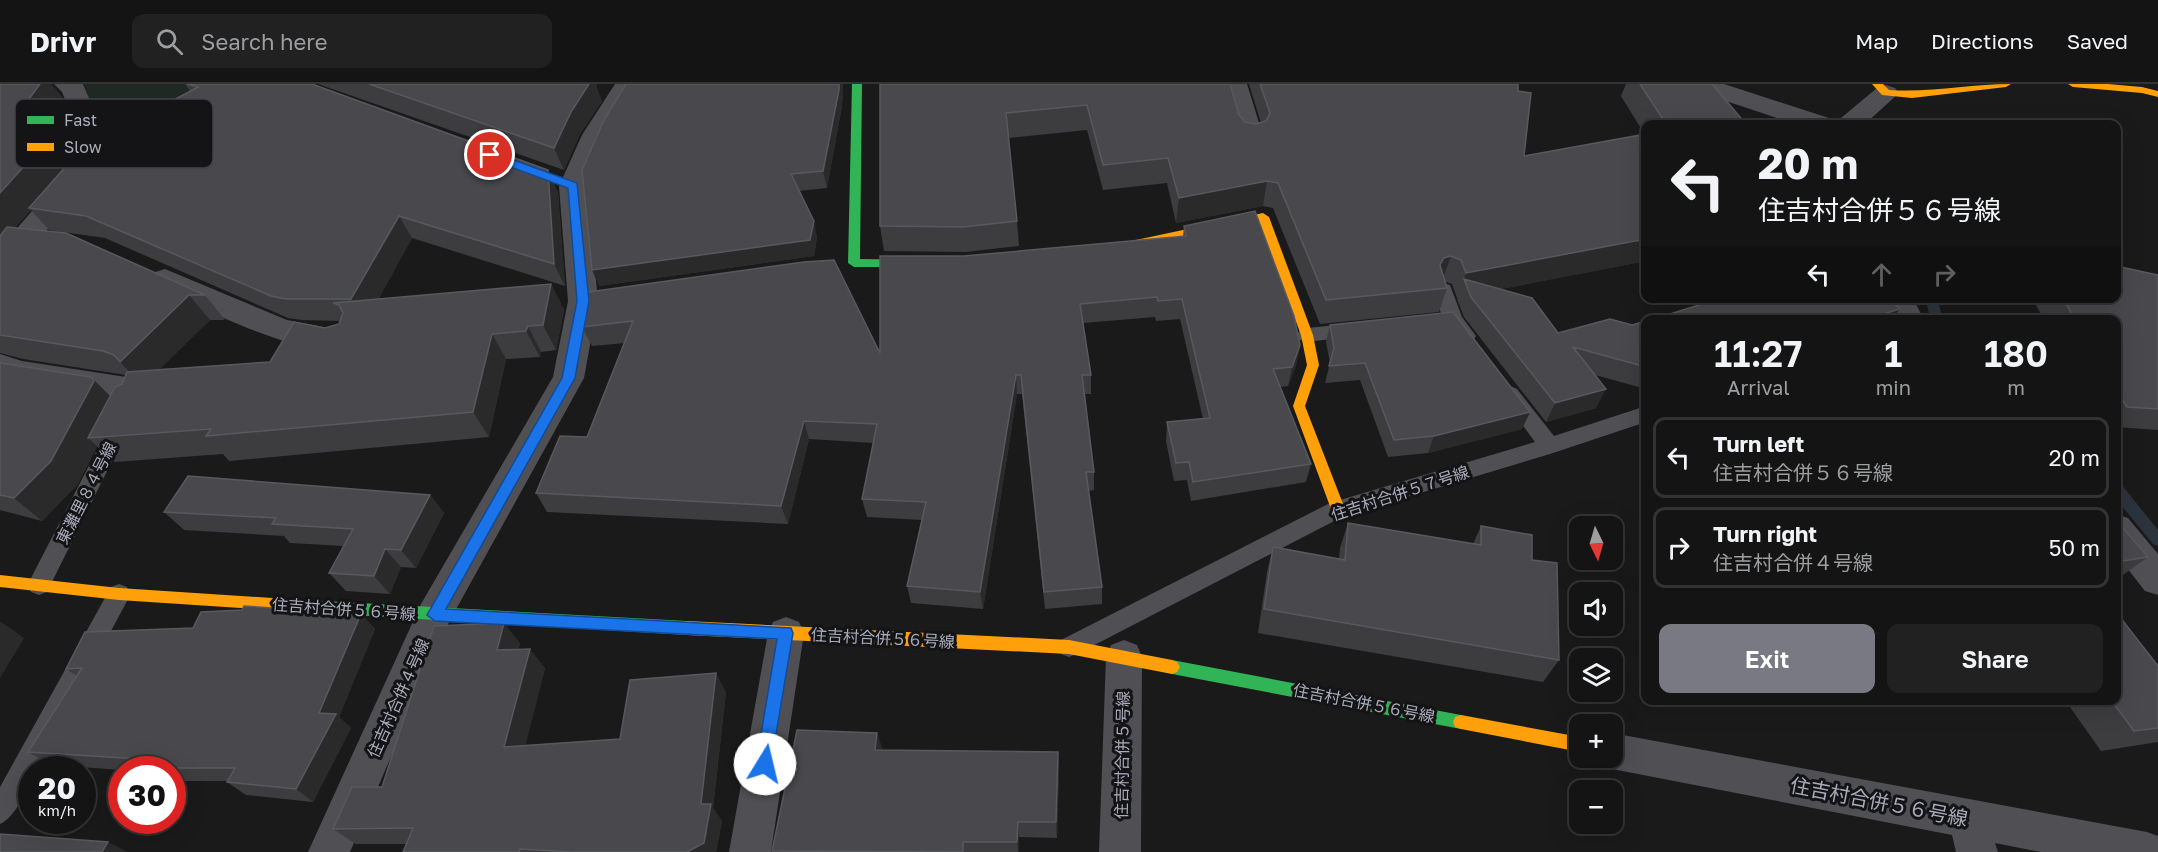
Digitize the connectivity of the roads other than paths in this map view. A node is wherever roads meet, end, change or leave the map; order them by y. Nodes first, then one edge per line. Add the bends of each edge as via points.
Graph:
1 (66, 84) edge
2 (627, 84) edge
3 (857, 84) edge
4 (1236, 84) edge
5 (1699, 84) edge
6 (2006, 84) edge
7 (2073, 84) edge
8 (1881, 88) edge
9 (2158, 94) edge
10 (80, 99) edge
11 (1808, 120) edge
12 (1853, 120) edge
13 (1251, 139) edge
14 (88, 168) edge
15 (24, 240) junction
16 (58, 243) edge
17 (1103, 250) edge
18 (944, 264) edge
19 (135, 266) edge
20 (0, 267) edge
21 (1443, 290) edge
22 (1453, 320) junction
23 (1431, 322) edge
24 (1375, 328) edge
25 (1307, 335) junction
26 (344, 340) edge
27 (1481, 356) edge
28 (0, 364) edge
29 (1502, 383) edge
30 (134, 399) joint
31 (1641, 416) edge
32 (1550, 446) junction
33 (1338, 509) junction
34 (2121, 534) edge
35 (2158, 580) edge
36 (0, 581) edge
37 (39, 585) junction
38 (119, 594) junction
39 (435, 615) junction
40 (786, 633) junction
41 (1069, 647) junction
42 (1124, 657) junction
43 (1569, 743) edge
44 (1623, 754) edge
45 (0, 812) edge
46 (1973, 836) edge
47 (329, 852) edge
48 (750, 852) edge
49 (1120, 852) edge
50 (2147, 852) edge

1 - 10 street via 73,87
2 - 39 street, 住吉村合併４号線 via 563,182 595,300 568,378
3 - 18 street via 842,265
4 - 13 street
5 - 11 street
6 - 8 street via 1912,95
7 - 9 street
8 - 12 street
14 - 15 street
15 - 16 street
15 - 20 street
17 - 25 street via 1263,217
19 - 26 street via 282,330
21 - 22 lane
22 - 23 lane
22 - 27 lane
24 - 25 lane
25 - 33 street via 1313,365 1299,406
28 - 30 street, 東灘里８４号線 via 21,372 126,389
29 - 32 lane
30 - 37 lane, 東灘里８４号線
31 - 32 lane, 住吉村合併５７号線
32 - 33 lane, 住吉村合併５７号線
33 - 41 lane, 住吉村合併５７号線
34 - 35 street
36 - 37 street, 住吉村合併５６号線
37 - 38 street, 住吉村合併５６号線
38 - 39 street, 住吉村合併５６号線
38 - 45 lane
39 - 40 street, 住吉村合併５６号線
39 - 47 street, 住吉村合併４号線
40 - 41 street, 住吉村合併５６号線
40 - 48 street
41 - 42 street, 住吉村合併５６号線
42 - 43 street, 住吉村合併５６号線
42 - 49 street, 住吉村合併５号線
44 - 46 street, 住吉村合併５６号線
46 - 50 street, 住吉村合併５６号線

